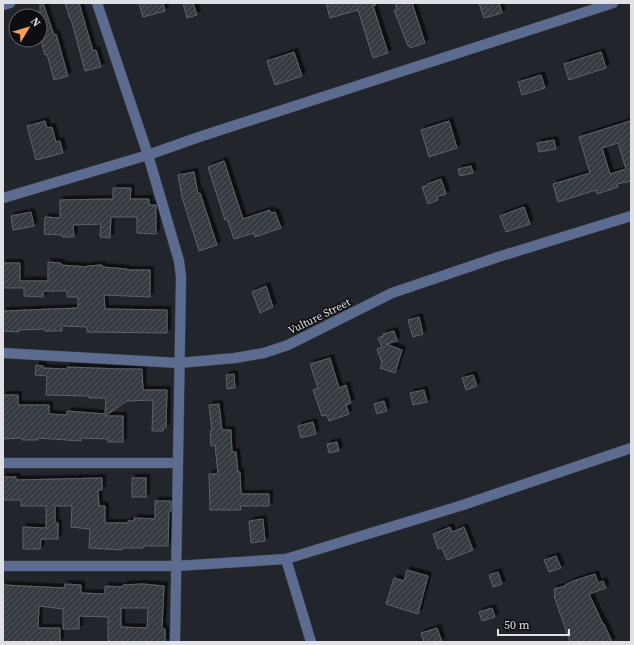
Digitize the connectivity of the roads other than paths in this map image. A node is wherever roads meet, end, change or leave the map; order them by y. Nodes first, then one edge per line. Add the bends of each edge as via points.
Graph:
1 (10, 3) edge
2 (97, 3) edge
3 (613, 3) edge
4 (3, 5) edge
5 (148, 155) junction
6 (3, 198) edge
7 (631, 216) edge
8 (3, 353) edge
9 (179, 363) junction
10 (631, 448) edge
11 (3, 463) edge
12 (178, 463) junction
13 (286, 559) junction
14 (3, 566) edge
15 (176, 566) junction
16 (175, 642) edge
17 (311, 642) edge

1 - 4 street
2 - 5 street
3 - 5 street
5 - 6 street
5 - 9 street via 179,261
7 - 9 street, Vulture Street via 392,293 288,345 264,353
8 - 9 street, Vulture Street
9 - 12 street
10 - 13 street via 463,505
11 - 12 street
12 - 15 street
13 - 15 street
13 - 17 street
14 - 15 street
15 - 16 street

